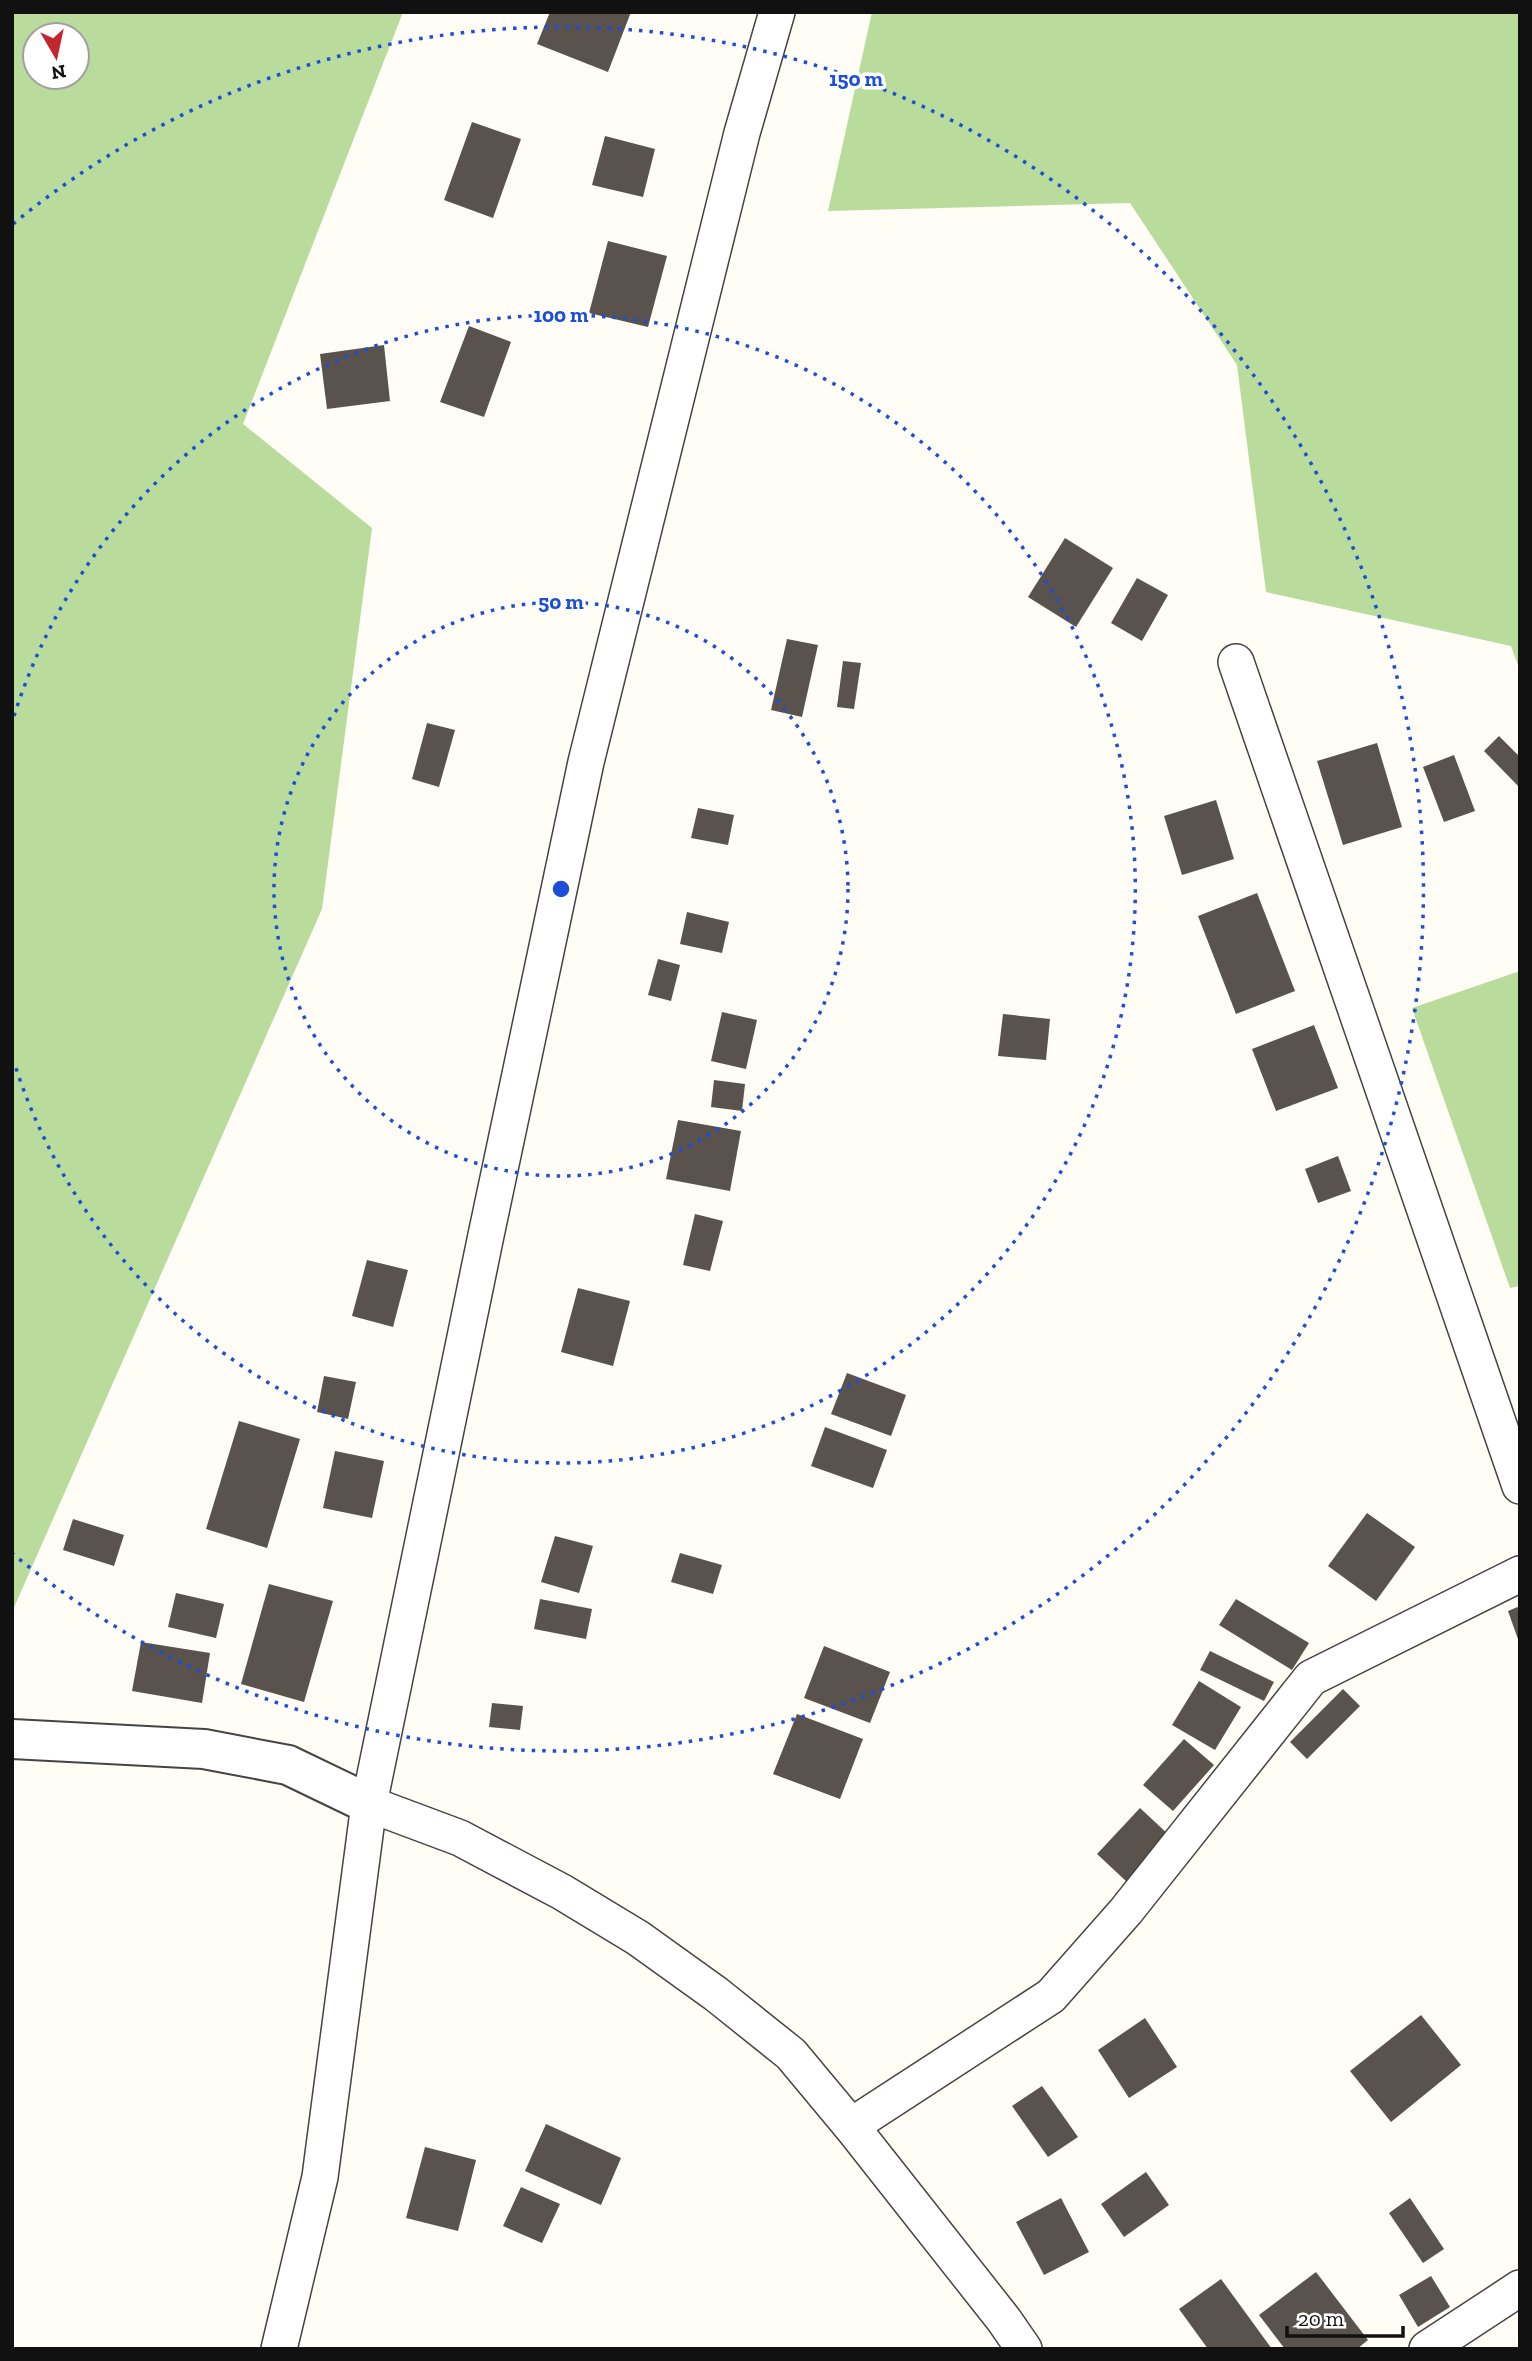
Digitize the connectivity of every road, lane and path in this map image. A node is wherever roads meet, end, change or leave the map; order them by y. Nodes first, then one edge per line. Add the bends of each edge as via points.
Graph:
1 (777, 12) edge
2 (1236, 662) dead end
3 (1520, 1486) edge
4 (1520, 1574) edge
5 (12, 1739) edge
6 (369, 1804) junction
7 (851, 2126) junction
8 (1520, 2288) edge
9 (279, 2349) edge
10 (1024, 2349) edge
11 (1427, 2349) edge

1 - 6 street via 742,133 586,762
2 - 3 street
4 - 7 street via 1311,1678 1126,1911 1051,1996
5 - 6 street via 204,1749 288,1765
6 - 7 street via 460,1838 638,1938 791,2054
6 - 9 street via 320,2177
7 - 10 street
8 - 11 street

